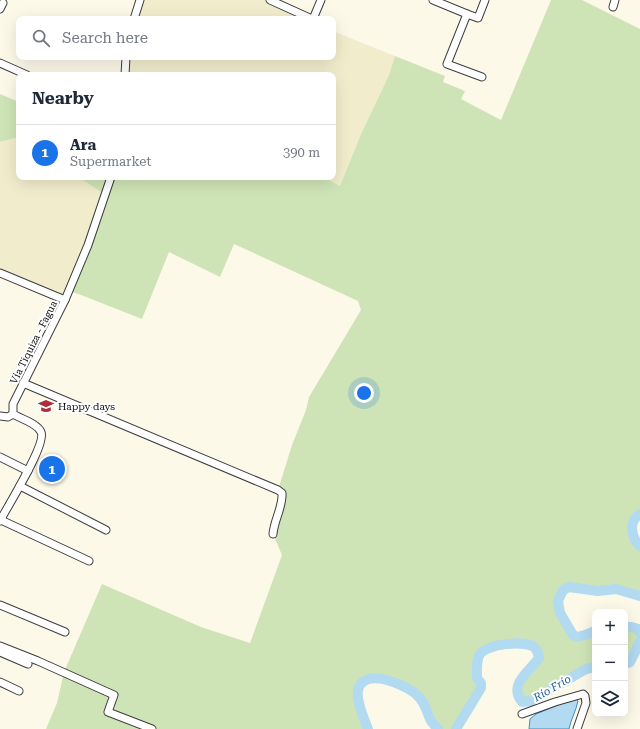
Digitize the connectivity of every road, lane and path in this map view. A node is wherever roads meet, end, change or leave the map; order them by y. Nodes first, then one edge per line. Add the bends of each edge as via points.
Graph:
1 (140, 0) edge
2 (270, 0) edge
3 (321, 0) edge
4 (433, 0) edge
5 (485, 0) edge
6 (467, 14) junction
7 (135, 16) edge
8 (305, 16) edge
9 (313, 16) edge
10 (126, 60) edge
11 (0, 63) edge
12 (20, 72) edge
13 (125, 72) edge
14 (482, 77) dead end
15 (110, 180) edge
16 (0, 273) edge
17 (65, 300) junction
18 (23, 383) junction
19 (13, 414) junction
20 (0, 416) edge
21 (0, 457) edge
22 (28, 471) junction
23 (20, 486) junction
24 (0, 520) edge
25 (106, 530) dead end
26 (273, 534) dead end
27 (89, 562) dead end
28 (0, 605) edge
29 (65, 632) dead end
30 (0, 646) edge
31 (0, 652) edge
32 (28, 664) dead end
33 (0, 682) edge
34 (19, 691) dead end
35 (522, 714) dead end
36 (152, 729) edge
37 (577, 729) edge

1 - 7 street
2 - 8 street
3 - 9 street
4 - 6 street
5 - 6 street via 478,18
6 - 14 street via 447,64
10 - 13 street
11 - 12 street
15 - 17 street, Vía Tiquiza - Fagua via 88,245
16 - 17 street
17 - 18 street, Vía Tiquiza - Fagua
18 - 19 street, Vía Tiquiza - Fagua via 13,404
18 - 26 street via 278,490 282,493 282,498
19 - 20 street via 8,417
19 - 22 street via 41,431 42,439
21 - 22 street
22 - 23 street
23 - 24 street
23 - 25 street
24 - 27 street
28 - 29 street
30 - 36 street via 114,695 108,712
31 - 32 street
33 - 34 street
35 - 37 street via 583,694 586,703

